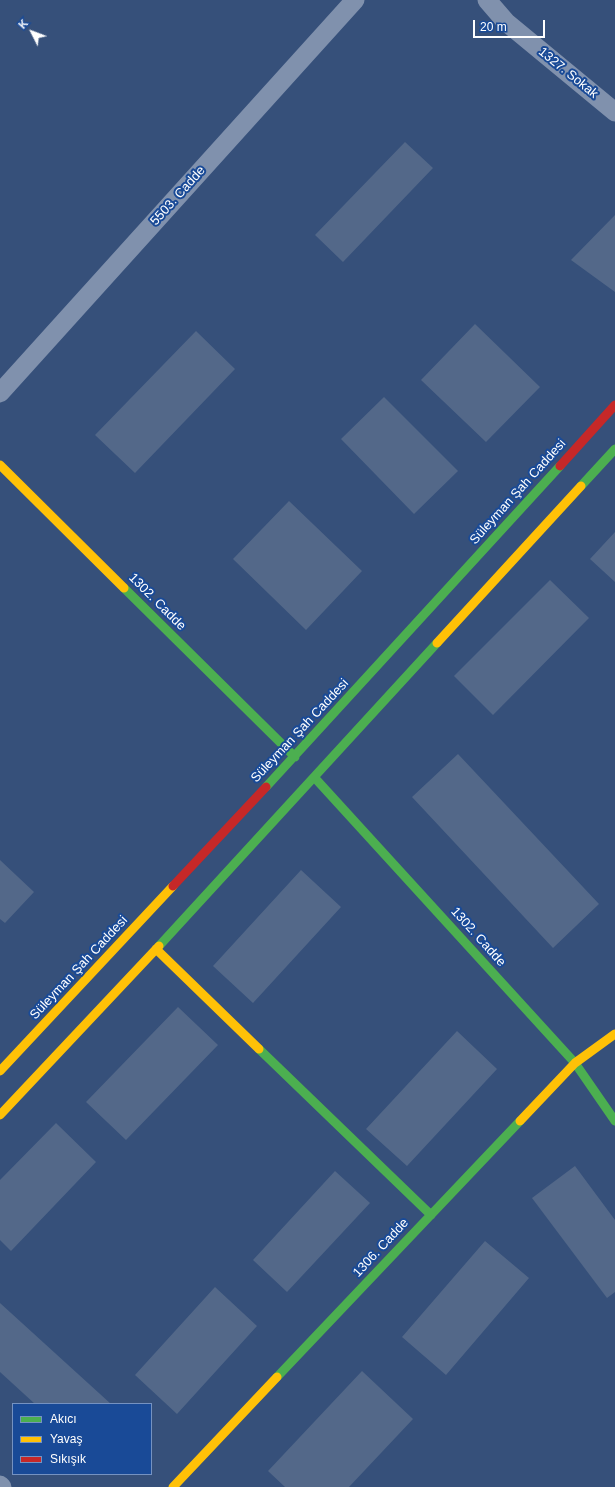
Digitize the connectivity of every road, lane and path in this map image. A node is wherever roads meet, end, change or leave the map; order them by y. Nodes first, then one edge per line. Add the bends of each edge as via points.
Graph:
1 (355, 0) edge
2 (487, 0) edge
3 (615, 112) edge
4 (0, 393) edge
5 (615, 405) edge
6 (615, 449) edge
7 (0, 465) edge
8 (295, 757) junction
9 (314, 777) junction
10 (156, 949) junction
11 (615, 1034) edge
12 (575, 1063) junction
13 (0, 1071) edge
14 (0, 1116) edge
15 (615, 1121) edge
16 (431, 1215) junction
17 (0, 1485) edge
18 (2, 1487) edge
19 (173, 1487) edge

1 - 4 street, 5503. Cadde
2 - 3 street, 1327. Sokak via 506,22
5 - 8 street, Süleyman Şah Caddesi
6 - 9 street
7 - 8 street, 1302. Cadde
8 - 13 street, Süleyman Şah Caddesi
9 - 10 street
9 - 12 street, 1302. Cadde
10 - 14 street
10 - 16 street
11 - 12 street, 1306. Cadde
12 - 15 street, 1302. Cadde
12 - 16 street, 1306. Cadde
16 - 19 street, 1306. Cadde
17 - 18 street

